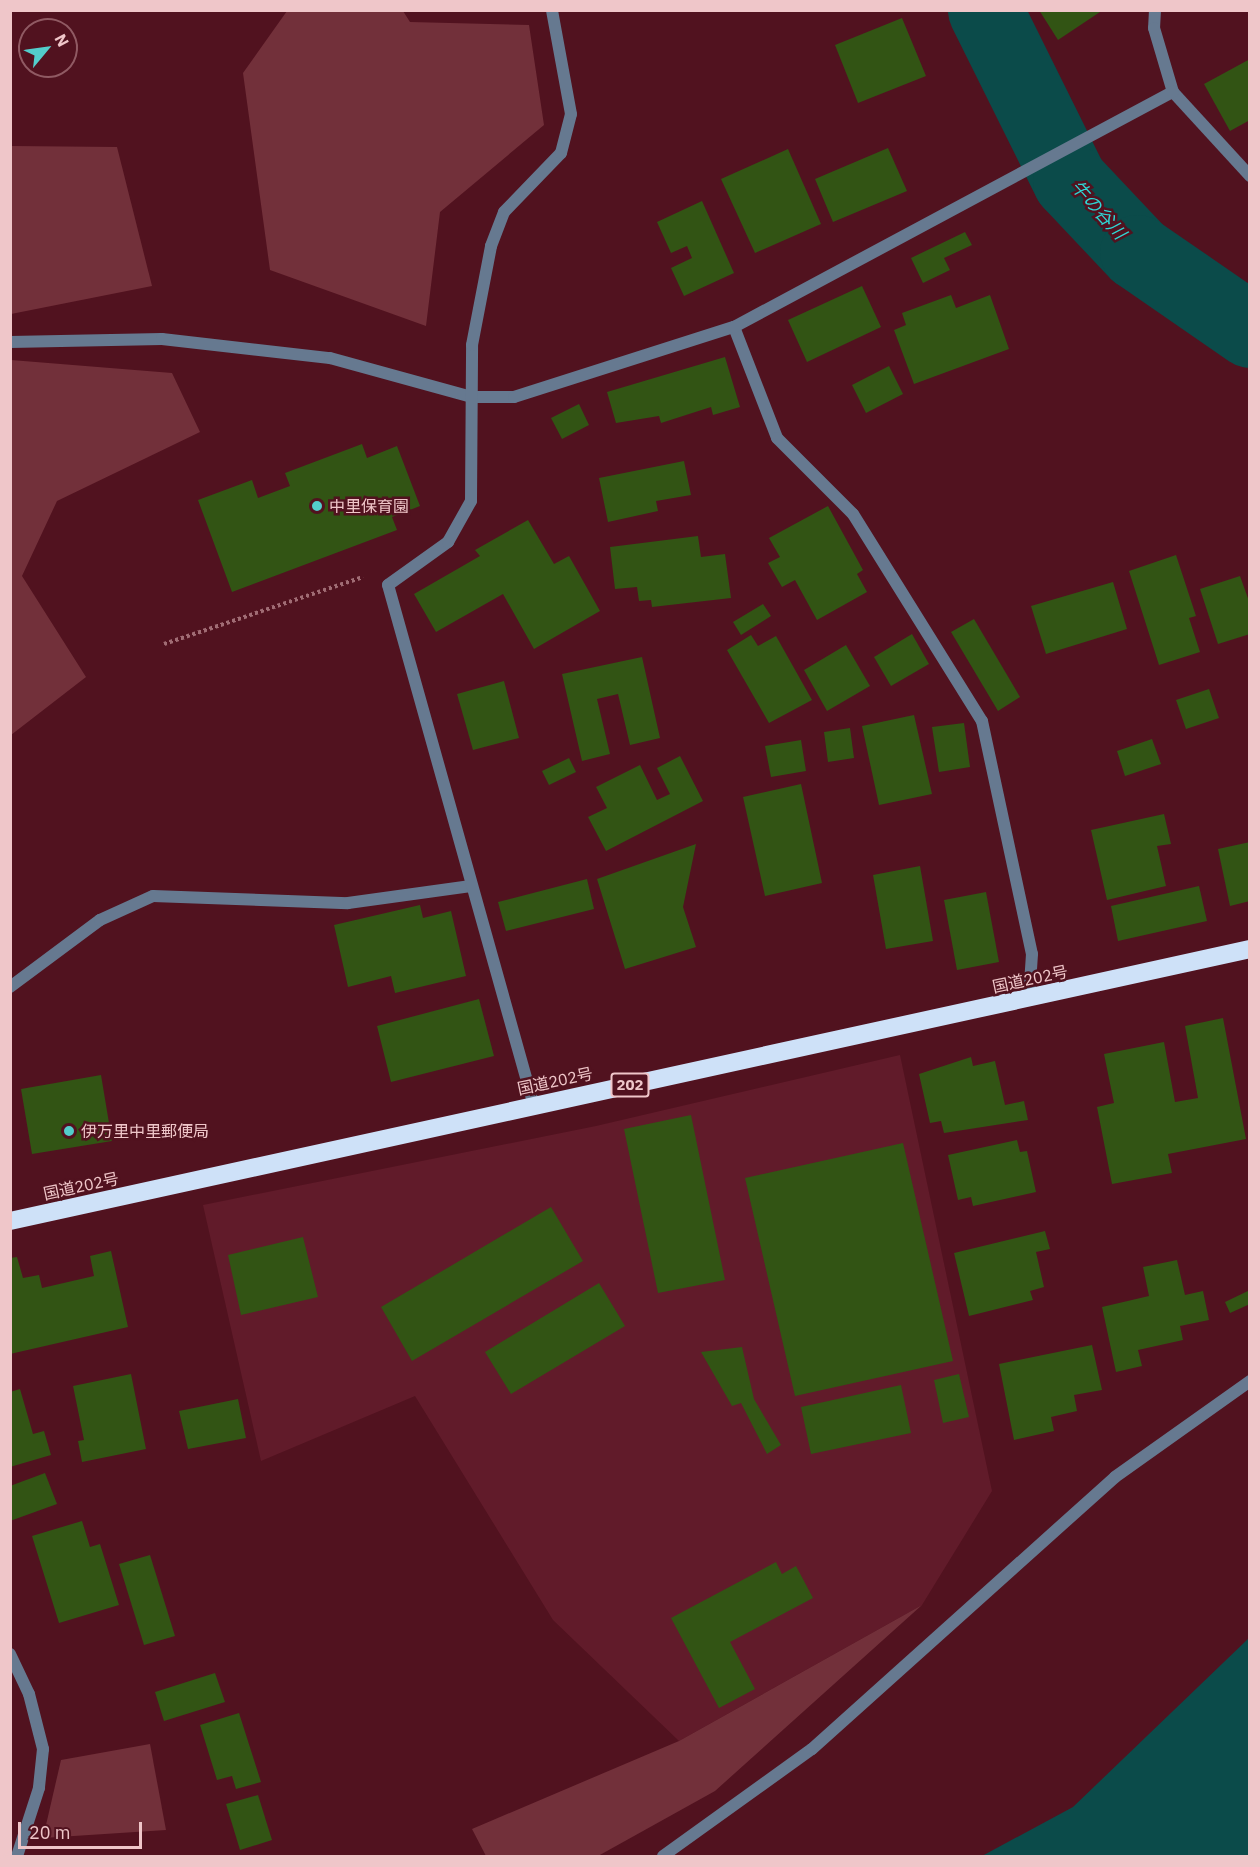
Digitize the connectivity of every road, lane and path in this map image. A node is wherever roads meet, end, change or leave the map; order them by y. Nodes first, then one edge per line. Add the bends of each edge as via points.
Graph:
1 (552, 10) edge
2 (1155, 10) edge
3 (1173, 92) junction
4 (1250, 176) edge
5 (734, 327) junction
6 (10, 342) edge
7 (472, 397) junction
8 (388, 585) junction
9 (164, 645) dead end
10 (471, 886) junction
11 (1250, 949) edge
12 (10, 987) edge
13 (1029, 999) junction
14 (534, 1106) junction
15 (10, 1221) edge
16 (1250, 1381) edge
17 (10, 1654) edge
18 (17, 1857) edge
19 (663, 1857) edge

1 - 7 street via 571,114 561,153 504,212 491,246 472,345
2 - 3 street via 1154,28
3 - 4 street
3 - 5 street
5 - 7 street via 514,397
5 - 13 street via 777,438 853,514 982,721 1032,954
6 - 7 street via 162,339 330,358
7 - 8 street via 471,501 448,542
8 - 9 path via 367,576
8 - 10 street
10 - 12 street via 348,903 153,896 100,920
10 - 14 street
11 - 13 highway, 国道202号 / 202
13 - 14 highway, 国道202号 / 202
14 - 15 highway, 国道202号 / 202
16 - 19 street via 1115,1478 812,1749
17 - 18 street via 29,1694 42,1749 39,1788

